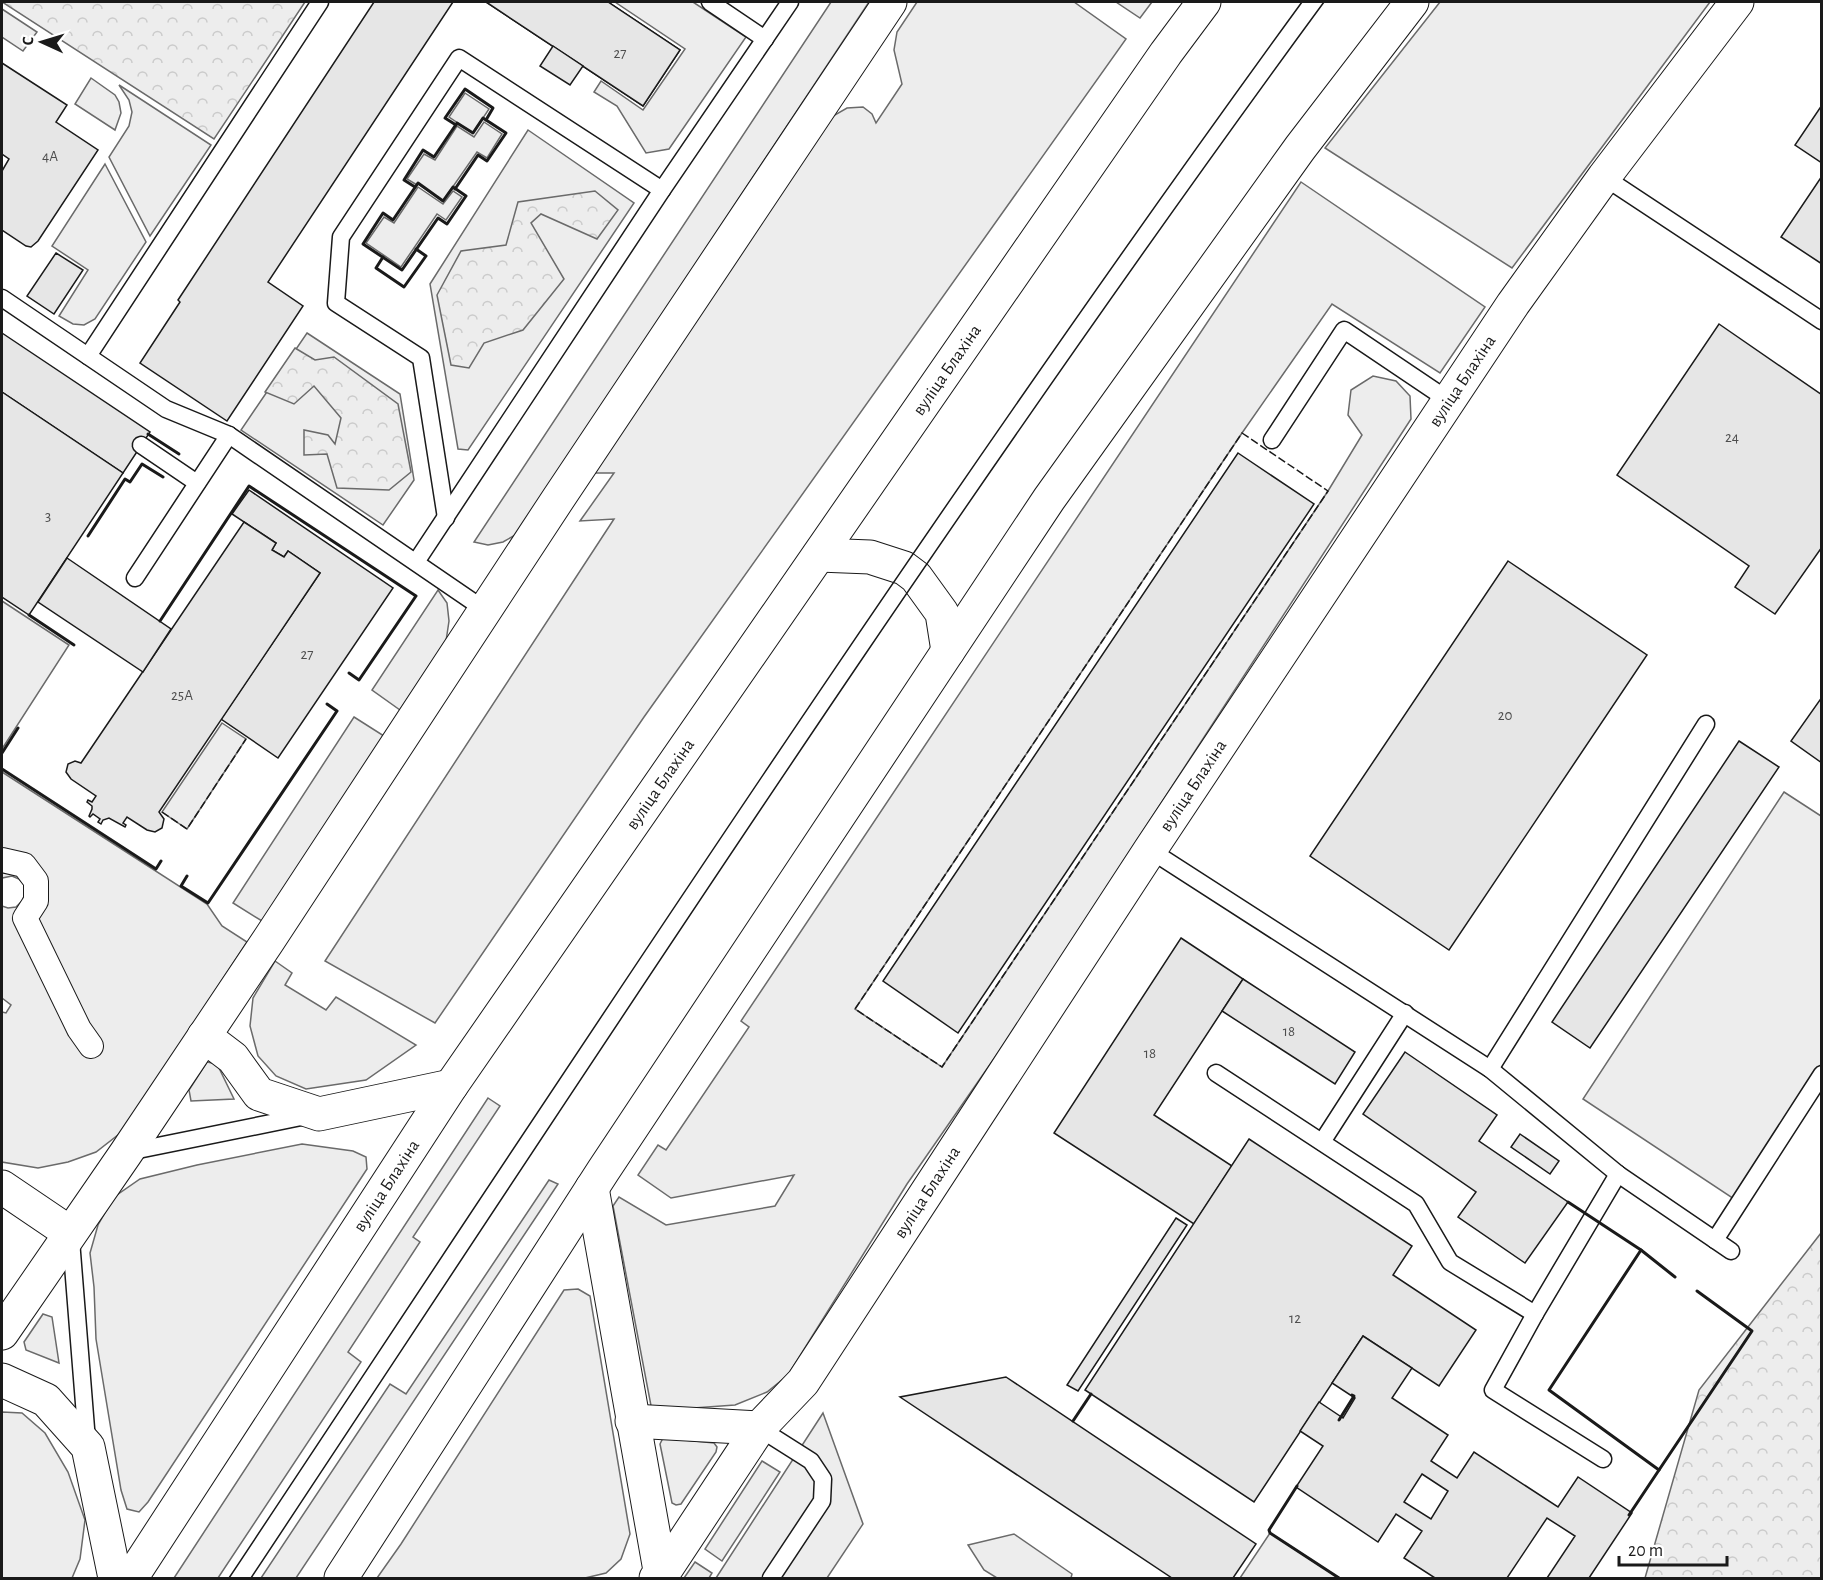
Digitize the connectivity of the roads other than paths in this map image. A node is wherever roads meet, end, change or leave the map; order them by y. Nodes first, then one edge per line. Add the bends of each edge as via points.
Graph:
1 (320, 2) edge
2 (710, 2) edge
3 (790, 2) edge
4 (890, 2) edge
5 (1204, 2) edge
6 (1412, 2) edge
7 (1737, 2) edge
8 (765, 39) junction
9 (1604, 177) junction
10 (662, 190) junction
11 (2, 298) edge
12 (1821, 321) edge
13 (88, 356) junction
14 (1448, 400) junction
15 (229, 435) junction
16 (1272, 440) dead end
17 (141, 445) dead end
18 (197, 483) junction
19 (446, 518) junction
20 (819, 555) junction
21 (416, 562) junction
22 (135, 578) dead end
23 (485, 610) junction
24 (948, 651) junction
25 (1706, 724) dead end
26 (1150, 850) junction
27 (2, 860) edge
28 (1404, 1013) junction
29 (204, 1036) junction
30 (91, 1046) dead end
31 (1490, 1069) junction
32 (1216, 1073) dead end
33 (1821, 1074) edge
34 (451, 1086) junction
35 (319, 1114) junction
36 (1322, 1142) junction
37 (126, 1153) junction
38 (1618, 1174) junction
39 (2, 1187) edge
40 (592, 1188) junction
41 (70, 1233) junction
42 (1715, 1240) junction
43 (1731, 1251) dead end
44 (1535, 1314) junction
45 (2, 1333) edge
46 (2, 1380) edge
47 (632, 1421) junction
48 (759, 1428) junction
49 (88, 1447) junction
50 (1603, 1459) dead end
51 (115, 1578) edge
52 (130, 1578) edge
53 (341, 1578) edge
54 (659, 1578) edge
55 (771, 1578) edge

1 - 13 lane
2 - 8 lane
3 - 8 lane
4 - 23 main road
5 - 20 main road, вуліца Блахіна
6 - 24 main road via 1293,158 1049,498
7 - 9 main road, вуліца Блахіна
8 - 10 lane
9 - 12 lane
9 - 14 main road, вуліца Блахіна
10 - 19 lane
10 - 19 lane via 459,58 341,237 336,303 421,358
11 - 13 lane
13 - 15 lane via 166,409
14 - 16 lane via 1344,330
14 - 26 main road, вуліца Блахіна
15 - 18 lane
15 - 21 lane
17 - 18 lane
18 - 22 lane
19 - 21 lane
20 - 24 main road via 870,557 904,568 916,577 942,612
20 - 34 main road, вуліца Блахіна
21 - 23 lane
23 - 29 main road
24 - 40 main road
25 - 31 lane
26 - 28 lane
26 - 48 main road, вуліца Блахіна via 803,1382
27 - 30 street via 24,865 36,881 36,901 25,918
28 - 31 lane
28 - 36 lane
29 - 35 main road via 233,1058 259,1094
29 - 37 main road
31 - 38 lane
32 - 36 lane
33 - 42 lane
34 - 35 main road
34 - 52 main road, вуліца Блахіна
35 - 37 lane
36 - 44 lane via 1416,1204 1450,1262
37 - 41 main road
38 - 42 lane
38 - 44 lane
39 - 41 main road
40 - 47 main road
40 - 53 main road
41 - 45 main road
41 - 49 lane
42 - 43 lane
44 - 50 lane via 1493,1390
46 - 49 main road via 46,1400
47 - 48 main road
47 - 54 main road
48 - 54 main road, вуліца Блахіна
48 - 55 lane via 811,1461 823,1479 822,1501
49 - 51 main road

